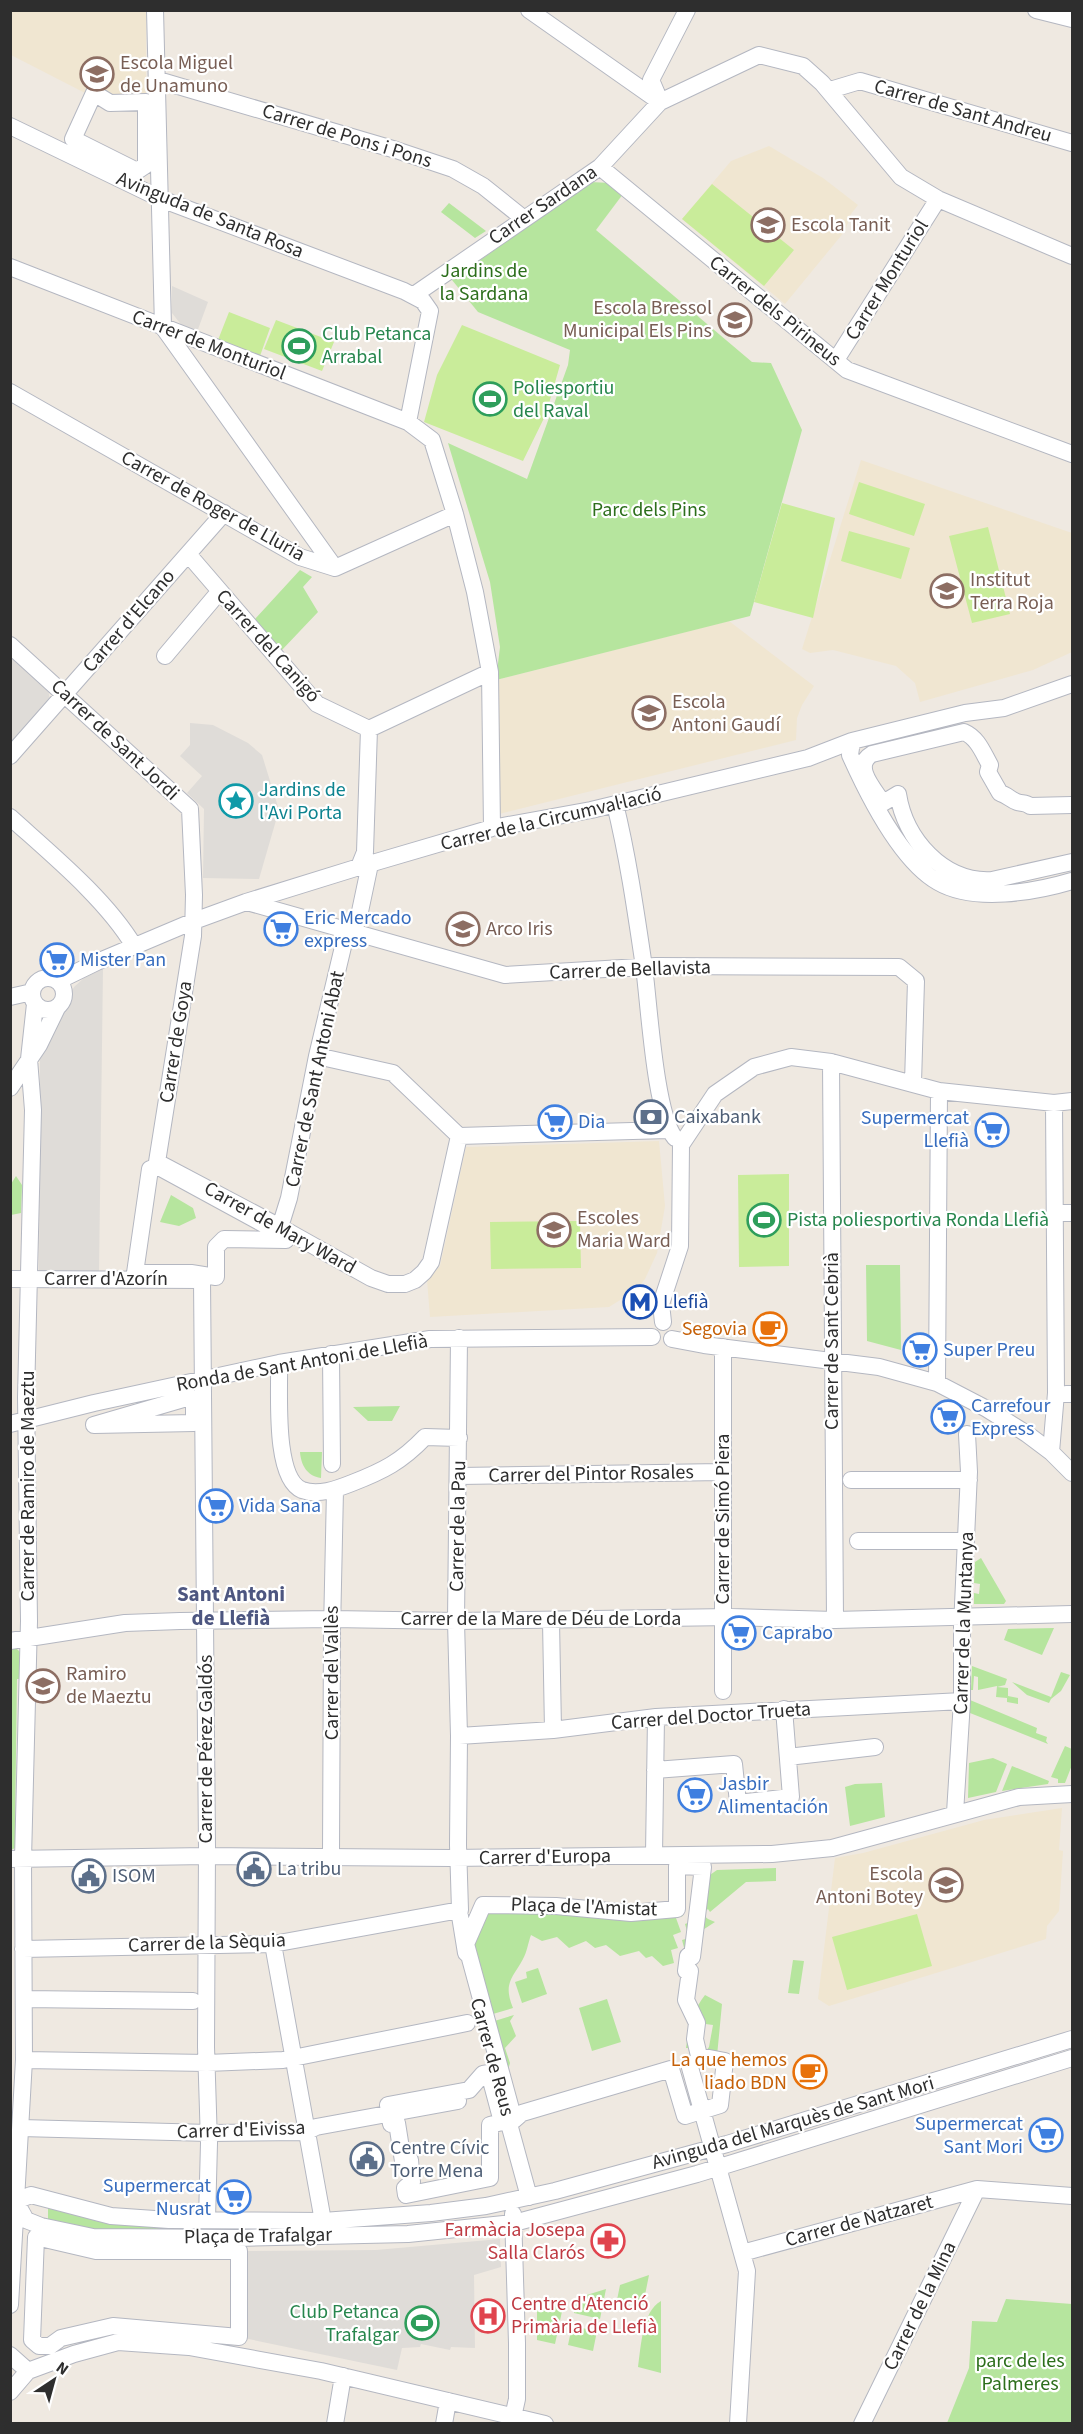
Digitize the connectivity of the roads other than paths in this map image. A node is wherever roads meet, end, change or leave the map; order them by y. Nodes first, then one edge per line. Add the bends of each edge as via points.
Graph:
1 (155, 10) edge
2 (529, 10) edge
3 (687, 10) edge
4 (1036, 10) edge
5 (1072, 19) edge
6 (158, 80) junction
7 (830, 90) junction
8 (660, 102) junction
9 (10, 126) edge
10 (73, 139) joint
11 (1072, 143) edge
12 (600, 167) junction
13 (162, 199) junction
14 (938, 199) junction
15 (523, 218) junction
16 (1072, 256) edge
17 (10, 267) edge
18 (414, 295) junction
19 (163, 327) junction
20 (836, 360) junction
21 (10, 392) edge
22 (408, 422) junction
23 (1072, 454) edge
24 (224, 513) junction
25 (455, 514) junction
26 (188, 554) junction
27 (335, 568) junction
28 (219, 592) junction
29 (10, 645) edge
30 (165, 656) dead end
31 (490, 672) junction
32 (1072, 684) edge
33 (65, 694) junction
34 (978, 718) junction
35 (369, 729) junction
36 (851, 748) junction
37 (10, 756) edge
38 (1072, 799) edge
39 (615, 804) junction
40 (1072, 805) edge
41 (10, 817) edge
42 (492, 828) junction
43 (1072, 862) edge
44 (364, 866) junction
45 (1072, 881) edge
46 (246, 902) junction
47 (194, 921) junction
48 (352, 926) junction
49 (134, 946) junction
50 (644, 967) junction
51 (58, 981) junction
52 (10, 997) edge
53 (33, 998) junction
54 (57, 1008) junction
55 (317, 1056) junction
56 (29, 1059) junction
57 (831, 1062) junction
58 (913, 1083) junction
59 (10, 1088) edge
60 (939, 1091) junction
61 (1072, 1101) edge
62 (1054, 1103) junction
63 (668, 1130) junction
64 (459, 1136) junction
65 (681, 1145) junction
66 (156, 1166) junction
67 (280, 1227) junction
68 (145, 1272) junction
69 (10, 1279) edge
70 (30, 1280) junction
71 (202, 1280) joint
72 (663, 1322) junction
73 (652, 1337) junction
74 (459, 1338) junction
75 (672, 1339) junction
76 (723, 1347) junction
77 (331, 1354) junction
78 (832, 1361) junction
79 (279, 1363) junction
80 (204, 1379) junction
81 (937, 1383) junction
82 (18, 1421) edge
83 (194, 1423) joint
84 (967, 1434) dead end
85 (459, 1438) junction
86 (1051, 1452) junction
87 (722, 1472) junction
88 (1072, 1473) edge
89 (459, 1476) junction
90 (969, 1476) junction
91 (334, 1480) junction
92 (851, 1480) dead end
93 (858, 1541) dead end
94 (966, 1541) junction
95 (1072, 1614) edge
96 (963, 1616) junction
97 (723, 1617) junction
98 (332, 1619) junction
99 (835, 1620) junction
100 (205, 1621) junction
101 (456, 1621) junction
102 (551, 1621) junction
103 (29, 1639) junction
104 (10, 1641) edge
105 (723, 1691) dead end
106 (962, 1701) junction
107 (784, 1709) junction
108 (657, 1717) junction
109 (553, 1730) junction
110 (459, 1736) junction
111 (875, 1747) dead end
112 (788, 1757) junction
113 (655, 1770) junction
114 (1072, 1794) edge
115 (955, 1813) junction
116 (654, 1855) junction
117 (207, 1856) junction
118 (331, 1857) junction
119 (458, 1858) junction
120 (17, 1859) edge
121 (460, 1913) junction
122 (207, 1944) junction
123 (273, 1944) junction
124 (23, 1949) junction
125 (24, 1999) junction
126 (193, 2001) dead end
127 (467, 2023) dead end
128 (1072, 2039) edge
129 (292, 2058) junction
130 (1072, 2058) edge
131 (24, 2060) junction
132 (207, 2063) junction
133 (689, 2064) dead end
134 (458, 2101) dead end
135 (703, 2111) junction
136 (389, 2113) junction
137 (21, 2128) junction
138 (306, 2132) junction
139 (209, 2133) junction
140 (714, 2148) junction
141 (719, 2168) junction
142 (977, 2189) junction
143 (1072, 2196) edge
144 (529, 2197) junction
145 (13, 2199) edge
146 (512, 2201) junction
147 (207, 2219) junction
148 (323, 2221) junction
149 (514, 2223) junction
150 (742, 2253) junction
151 (10, 2305) edge
152 (239, 2337) joint
153 (10, 2355) edge
154 (28, 2371) junction
155 (343, 2376) junction
156 (10, 2392) edge
157 (448, 2401) junction
158 (513, 2417) junction
159 (335, 2424) edge
160 (444, 2424) edge
161 (545, 2424) edge
162 (738, 2424) edge
163 (862, 2424) edge

1 - 6 street
2 - 8 street
3 - 8 street via 651,80
4 - 5 street
6 - 13 street
6 - 15 street, Carrer de Pons i Pons via 453,169 483,186
7 - 8 street via 802,66 759,55
7 - 11 street, Carrer de Sant Andreu via 860,81
7 - 14 street via 901,177
8 - 12 street, Carrer Sardana
9 - 13 street, Avinguda de Santa Rosa
10 - 10 street via 94,93 110,103 146,102 146,165 137,171
12 - 15 street, Carrer Sardana
12 - 20 street, Carrer dels Pirineus
13 - 18 street, Avinguda de Santa Rosa
13 - 19 street
14 - 16 street
14 - 20 street, Carrer Monturiol
15 - 18 street, Carrer Sardana
17 - 19 street, Carrer de Monturiol
18 - 22 street via 430,311
19 - 22 street, Carrer de Monturiol
19 - 27 street
20 - 23 street, Carrer dels Pirineus via 847,370
21 - 24 street, Carrer de Roger de Lluria
22 - 25 street, Carrer de Monturiol via 432,440
24 - 26 street, Carrer d'Elcano
24 - 27 street, Carrer de Roger de Lluria via 304,559
25 - 27 street
25 - 31 street, Carrer de Monturiol
26 - 28 street, Carrer del Canigó
26 - 33 street, Carrer d'Elcano
28 - 30 street
28 - 35 street, Carrer del Canigó via 317,704
29 - 33 street, Carrer de Sant Jordi
31 - 35 street
31 - 42 street, Carrer de Monturiol
32 - 34 street, Carrer de la Circumval·lació
33 - 37 street, Carrer d'Elcano
33 - 47 street, Carrer de Sant Jordi via 190,809
34 - 36 street, Carrer de la Circumval·lació
34 - 38 street via 977,733 1009,793 1026,800
35 - 44 street, Carrer de Sant Antoni Abat
36 - 39 street, Carrer de la Circumval·lació
36 - 45 street via 897,841 912,861 938,882 989,894
39 - 42 street, Carrer de la Circumval·lació
39 - 50 street
40 - 43 street via 1030,806 1000,793 988,772 990,765 972,736 964,732 872,753 863,765 883,803 898,795 906,821 920,844 934,860 955,872 992,880
41 - 49 street via 122,926
42 - 44 street, Carrer de la Circumval·lació
44 - 46 street, Carrer de la Circumval·lació
44 - 48 street, Carrer de Sant Antoni Abat
46 - 47 street, Carrer de la Circumval·lació
46 - 48 street, Carrer de Bellavista
47 - 49 street, Carrer de la Circumval·lació
47 - 66 street, Carrer de Goya
48 - 50 street, Carrer de Bellavista via 505,975
48 - 55 street, Carrer de Sant Antoni Abat
49 - 51 street, Carrer de la Circumval·lació
50 - 58 street, Carrer de Bellavista via 899,967 916,981
50 - 63 street via 659,1094
51 - 53 street via 41,980
51 - 54 street via 64,997
52 - 53 street
53 - 54 street via 46,1010
53 - 56 street, Carrer de Ramiro de Maeztu
54 - 56 street
55 - 64 street via 393,1073
55 - 67 street, Carrer de Sant Antoni Abat
56 - 59 street
56 - 70 street, Carrer de Ramiro de Maeztu via 33,1110
57 - 58 street
57 - 65 street via 790,1057 754,1067 715,1094
57 - 78 street, Carrer de Sant Cebrià
58 - 60 street
60 - 62 street
60 - 81 street
61 - 62 street
62 - 86 street via 1056,1393
63 - 64 street
63 - 65 street
64 - 67 street, Carrer de Mary Ward via 431,1262 424,1272 405,1284 371,1278
65 - 72 street via 680,1246 662,1304
66 - 67 street, Carrer de Mary Ward
66 - 68 street, Carrer de Goya
68 - 68 street via 216,1277 216,1247 224,1239 286,1240 280,1233 157,1166 150,1169 135,1273
69 - 70 street, Carrer d'Azorín
70 - 71 street, Carrer d'Azorín
70 - 82 street, Carrer de Ramiro de Maeztu
71 - 80 street, Carrer de Pérez Galdós
72 - 73 street via 653,1327
72 - 75 street via 672,1328
73 - 74 street, Ronda de Sant Antoni de Llefià
73 - 75 street via 663,1344
74 - 77 street, Ronda de Sant Antoni de Llefià
74 - 85 street, Carrer de la Pau
75 - 76 street
76 - 78 street
76 - 87 street, Carrer de Simó Piera
77 - 79 street, Ronda de Sant Antoni de Llefià
77 - 91 street, Carrer del Vallès
78 - 81 street via 879,1367
78 - 99 street, Carrer de Sant Cebrià
79 - 80 street, Ronda de Sant Antoni de Llefià
79 - 91 street via 281,1447 288,1474 301,1490 313,1492
80 - 82 street, Ronda de Sant Antoni de Llefià
80 - 100 street, Carrer de Pérez Galdós
81 - 86 street via 987,1409
82 - 103 street, Carrer de Ramiro de Maeztu
83 - 83 street via 194,1402 190,1397 94,1425
84 - 90 street, Carrer de la Muntanya
85 - 89 street, Carrer de la Pau
85 - 91 street via 425,1437 407,1456 388,1468
86 - 88 street
87 - 89 street, Carrer del Pintor Rosales
87 - 97 street, Carrer de Simó Piera
89 - 101 street, Carrer de la Pau
90 - 92 street
90 - 94 street, Carrer de la Muntanya
91 - 98 street, Carrer del Vallès
93 - 94 street
94 - 96 street, Carrer de la Muntanya
95 - 96 street, Carrer de la Mare de Déu de Lorda
96 - 99 street, Carrer de la Mare de Déu de Lorda
96 - 106 street, Carrer de la Muntanya
97 - 99 street, Carrer de la Mare de Déu de Lorda
97 - 102 street, Carrer de la Mare de Déu de Lorda
97 - 105 street, Carrer de Simó Piera
98 - 100 street, Carrer de la Mare de Déu de Lorda
98 - 101 street, Carrer de la Mare de Déu de Lorda
98 - 118 street, Carrer del Vallès
100 - 103 street, Carrer de la Mare de Déu de Lorda via 125,1623
100 - 117 street, Carrer de Pérez Galdós
101 - 102 street, Carrer de la Mare de Déu de Lorda
101 - 110 street, Carrer de la Pau
102 - 109 street
103 - 104 street, Carrer de la Mare de Déu de Lorda
103 - 120 street, Carrer de Ramiro de Maeztu
106 - 107 street, Carrer del Doctor Trueta
106 - 115 street, Carrer de la Muntanya
107 - 108 street, Carrer del Doctor Trueta
107 - 112 street
108 - 109 street, Carrer del Doctor Trueta
108 - 113 street
109 - 110 street, Carrer del Doctor Trueta
110 - 119 street, Carrer de la Pau
111 - 112 street
112 - 113 street via 791,1797 738,1803 734,1764
113 - 116 street
114 - 115 street, Carrer d'Europa via 1019,1797
115 - 116 street, Carrer d'Europa via 832,1848 772,1854
116 - 119 street, Carrer d'Europa
117 - 118 street, Carrer d'Europa
117 - 120 street, Carrer d'Europa
117 - 122 street, Carrer de Pérez Galdós
118 - 119 street, Carrer d'Europa
119 - 121 street, Carrer de Reus
120 - 124 street, Carrer de Ramiro de Maeztu
121 - 123 street, Carrer de la Sèquia
121 - 144 street, Carrer de Reus via 463,1942
122 - 123 street, Carrer de la Sèquia
122 - 124 street, Carrer de la Sèquia
122 - 132 street, Carrer de Pérez Galdós
123 - 129 street
124 - 125 street, Carrer de Ramiro de Maeztu
125 - 126 street
125 - 131 street, Carrer de Ramiro de Maeztu
127 - 129 street
128 - 140 street, Avinguda del Marquès de Sant Mori
129 - 132 street
129 - 138 street
130 - 141 street, Avinguda del Marquès de Sant Mori
131 - 132 street
131 - 137 street, Carrer de Ramiro de Maeztu
132 - 139 street, Carrer de Pérez Galdós
133 - 135 street
134 - 136 street, Carrer d'Eivissa
135 - 135 street, Plaça de l'Amistat via 720,2105 725,2061 699,2056 697,2023 686,2000 690,1971 686,1971 688,1956 692,1957 703,1867 677,1866 677,1909 631,1913 483,1905 466,1944 514,2120 522,2113 671,2069 685,2116
135 - 140 street
136 - 136 street via 388,2104 469,2090 483,2074 489,2073 502,2122 490,2125 490,2178 406,2194 405,2188 412,2182 410,2160 403,2161 397,2123 391,2124
136 - 138 street, Carrer d'Eivissa
137 - 139 street, Carrer d'Eivissa
137 - 145 street, Carrer de Ramiro de Maeztu
138 - 139 street, Carrer d'Eivissa
138 - 148 street
139 - 147 street, Carrer de Pérez Galdós
140 - 141 street
140 - 144 street, Avinguda del Marquès de Sant Mori
141 - 149 street, Avinguda del Marquès de Sant Mori
141 - 150 street
142 - 143 street, Carrer de Natzaret
142 - 150 street, Carrer de Natzaret
142 - 163 street, Carrer de la Mina
144 - 146 street, Avinguda del Marquès de Sant Mori
145 - 147 street, Plaça de Trafalgar via 31,2195 111,2216
145 - 149 street, Plaça de Trafalgar via 26,2220 93,2237 408,2234
145 - 151 street
146 - 148 street, Plaça de Trafalgar via 431,2213
146 - 149 street
147 - 148 street, Plaça de Trafalgar
149 - 158 street via 517,2399
150 - 162 street via 747,2271
152 - 152 street, Plaça de Trafalgar via 239,2251 96,2251 36,2237 32,2340 39,2346 113,2326
153 - 154 street
154 - 155 street via 118,2342 189,2347
154 - 156 street
155 - 157 street
155 - 159 street
157 - 158 street
157 - 160 street
158 - 161 street

